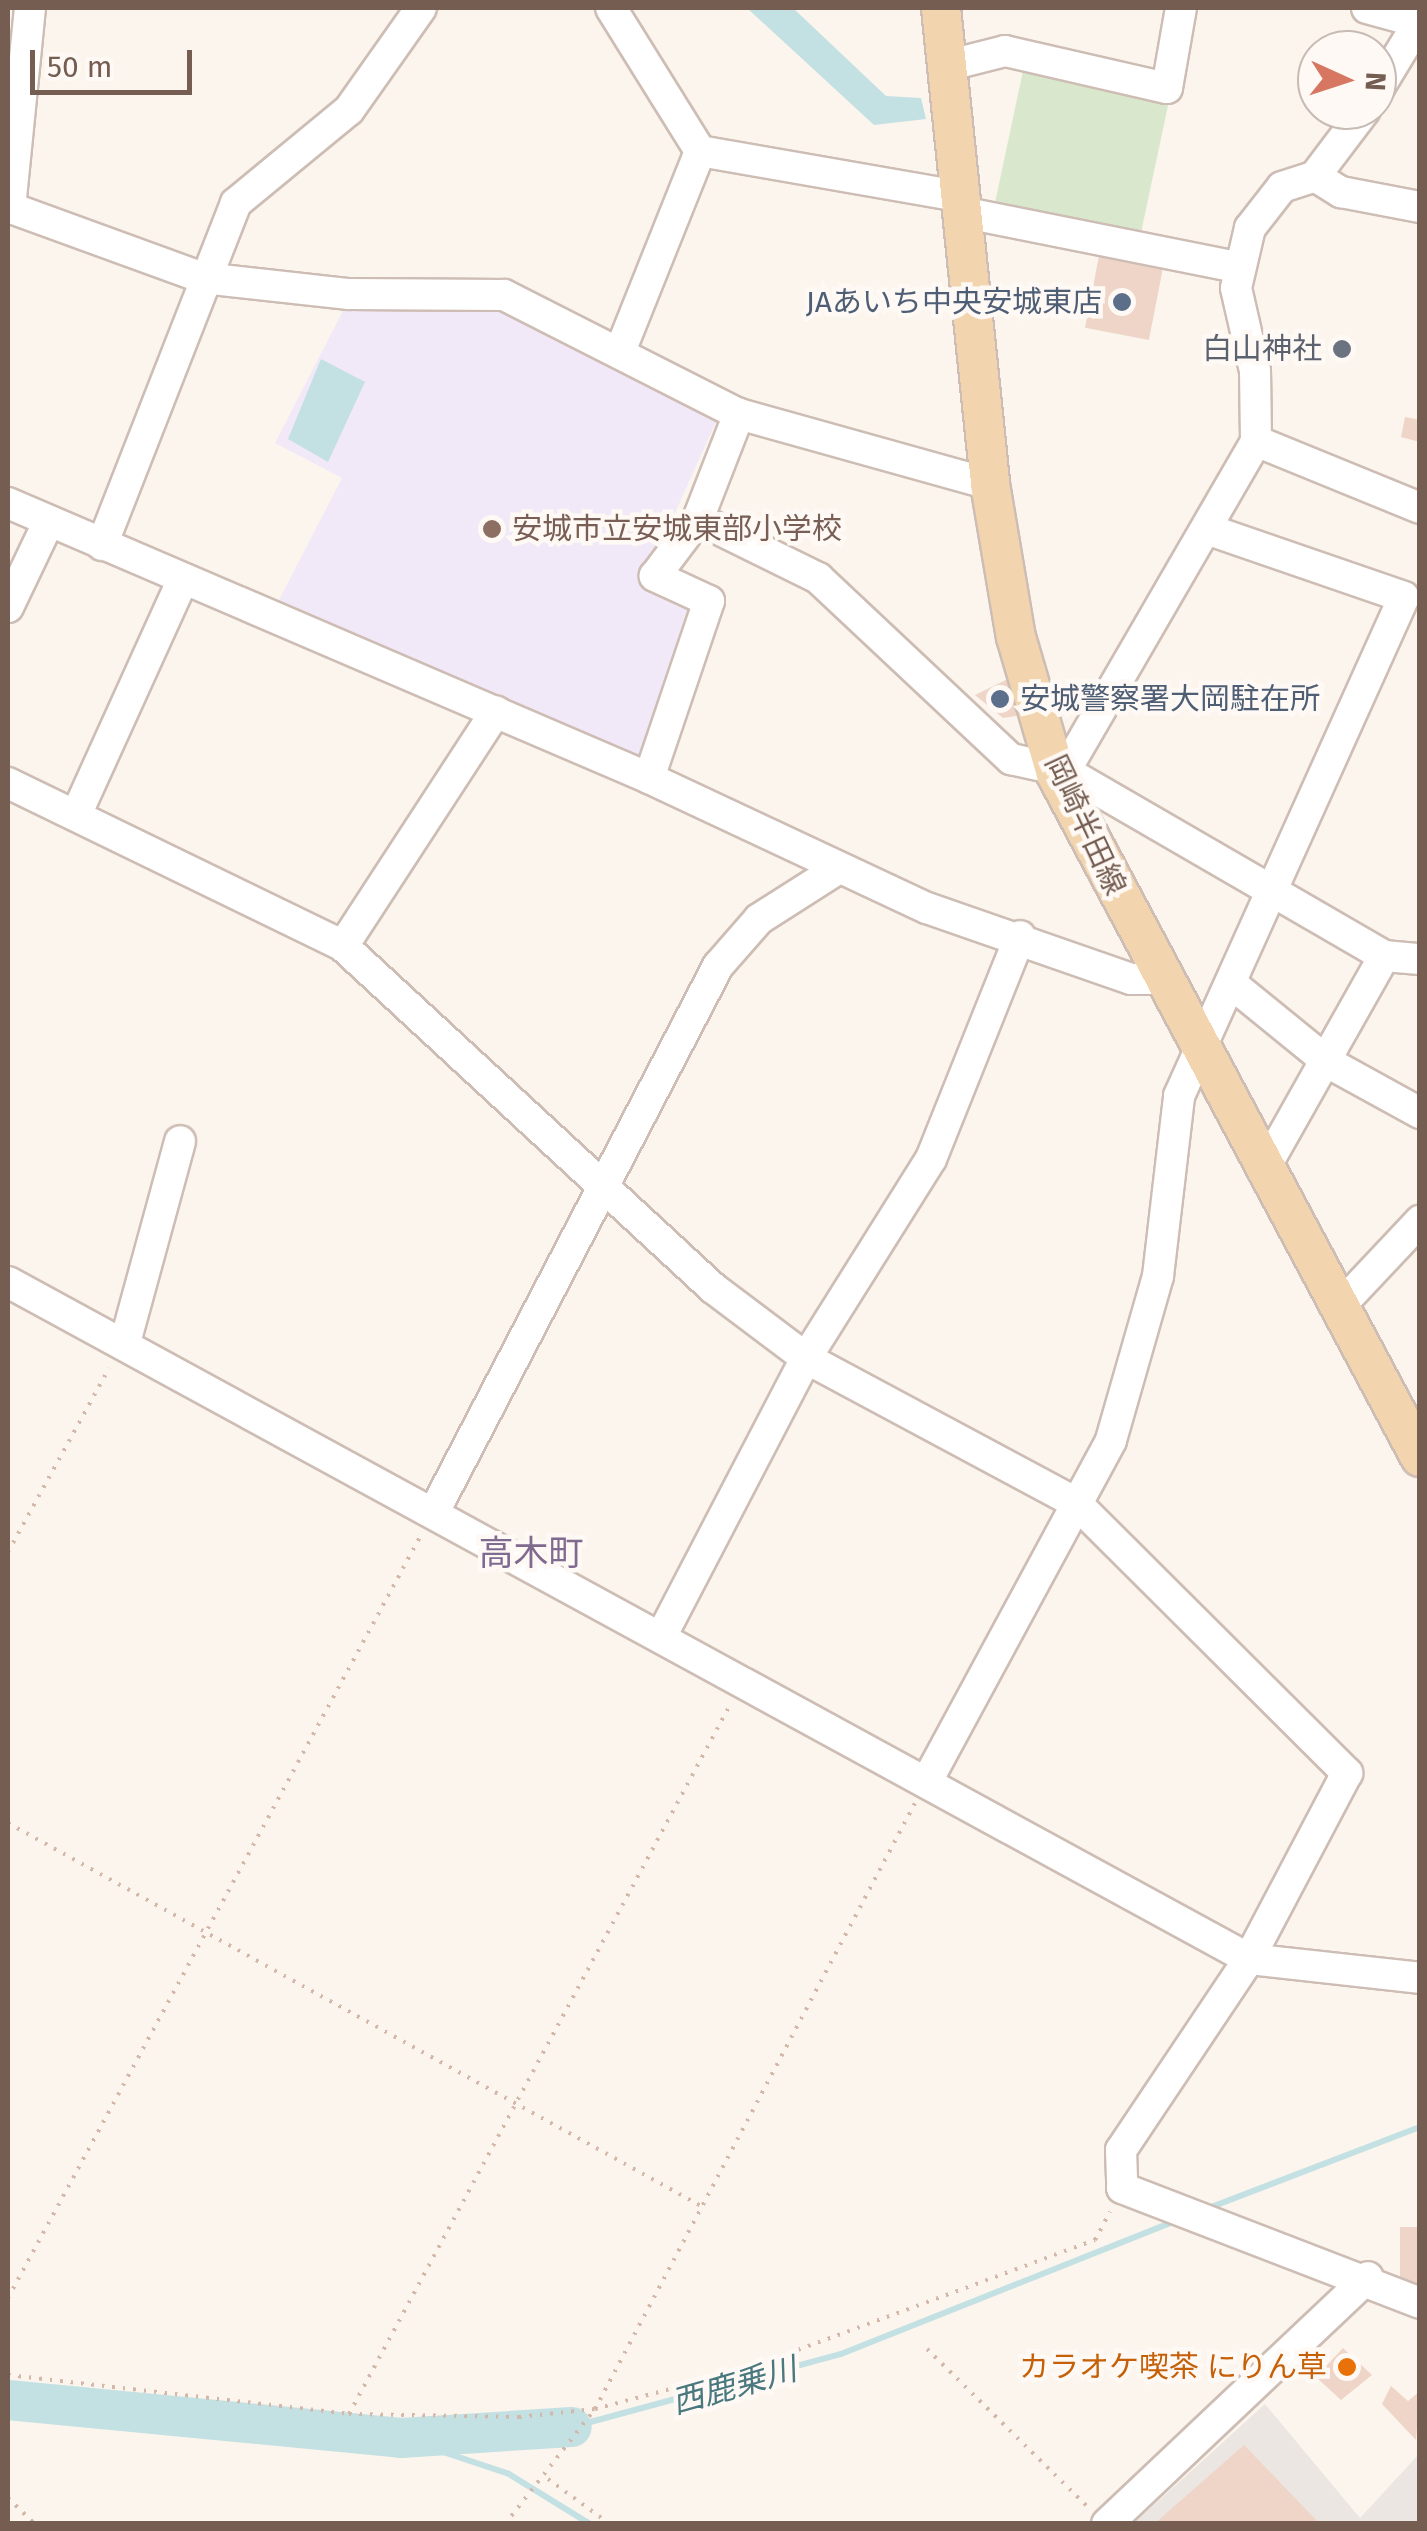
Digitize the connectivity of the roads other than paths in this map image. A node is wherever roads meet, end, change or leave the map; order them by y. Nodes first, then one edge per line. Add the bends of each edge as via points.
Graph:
1 (30, 8) edge
2 (421, 8) edge
3 (612, 8) edge
4 (940, 8) edge
5 (1181, 8) edge
6 (1367, 8) edge
7 (1419, 21) edge
8 (1397, 57) edge
9 (946, 66) junction
10 (1349, 130) edge
11 (700, 151) junction
12 (1315, 176) junction
13 (960, 204) junction
14 (1420, 207) edge
15 (9, 208) edge
16 (1236, 267) junction
17 (203, 278) junction
18 (621, 350) junction
19 (739, 414) junction
20 (1256, 441) junction
21 (990, 484) junction
22 (8, 503) edge
23 (1420, 508) edge
24 (698, 519) junction
25 (48, 523) junction
26 (1207, 529) junction
27 (102, 545) junction
28 (182, 579) junction
29 (8, 607) edge
30 (496, 711) junction
31 (1060, 772) junction
32 (650, 778) junction
33 (8, 783) edge
34 (76, 815) junction
35 (836, 870) junction
36 (1274, 891) junction
37 (1020, 936) junction
38 (343, 946) junction
39 (1384, 956) junction
40 (1420, 959) edge
41 (1158, 979) junction
42 (1232, 984) junction
43 (1202, 1057) junction
44 (1329, 1062) junction
45 (1420, 1113) edge
46 (180, 1141) dead end
47 (1263, 1171) junction
48 (605, 1192) junction
49 (1420, 1221) edge
50 (8, 1282) edge
51 (1338, 1308) junction
52 (126, 1339) junction
53 (806, 1358) junction
54 (1420, 1457) edge
55 (1076, 1503) junction
56 (436, 1508) junction
57 (663, 1633) junction
58 (927, 1781) junction
59 (1249, 1958) junction
60 (1420, 1978) edge
61 (1368, 2277) junction
62 (1420, 2303) edge
63 (1099, 2517) edge

1 - 15 street
2 - 17 street via 350,110 236,203
3 - 11 street
4 - 9 main road, 岡崎半田線
5 - 9 street via 1167,88 1005,51
6 - 7 street
7 - 8 street
9 - 13 main road, 岡崎半田線
10 - 12 street
11 - 13 street
11 - 18 street
12 - 14 street via 1341,192
12 - 16 street via 1268,199
13 - 16 street
13 - 21 main road, 岡崎半田線
15 - 17 street
16 - 20 street via 1255,371
17 - 18 street via 348,294 504,295
17 - 27 street
18 - 19 street
19 - 21 street
19 - 24 street
20 - 23 street
20 - 26 street
21 - 31 main road, 岡崎半田線 via 1016,637
22 - 25 street
24 - 31 street via 818,578 1011,759
24 - 32 street via 654,576 709,601
25 - 27 street
25 - 29 street
26 - 31 street
26 - 36 street via 1404,596
27 - 28 street
28 - 30 street
28 - 34 street
30 - 32 street
30 - 38 street
31 - 36 street
31 - 41 main road, 岡崎半田線
32 - 35 street
33 - 34 street
34 - 38 street
35 - 37 street
35 - 48 street via 759,919 718,966
36 - 39 street
36 - 42 street
37 - 41 street via 1130,979
37 - 53 street via 931,1158
38 - 48 street
39 - 40 street
39 - 44 street
41 - 43 main road, 岡崎半田線
42 - 43 street
42 - 44 street
43 - 47 main road, 岡崎半田線
43 - 55 street via 1179,1096 1142,1351 1112,1440
44 - 45 street
44 - 47 street
46 - 52 street
47 - 51 main road, 岡崎半田線
48 - 53 street
48 - 56 street
49 - 51 street
50 - 52 street
51 - 54 main road, 岡崎半田線
52 - 56 street
53 - 55 street
53 - 57 street
55 - 58 street
55 - 59 street via 1346,1773
56 - 57 street
57 - 58 street
58 - 59 street
59 - 60 street
59 - 61 street via 1121,2150 1122,2188
61 - 62 street
61 - 63 street

